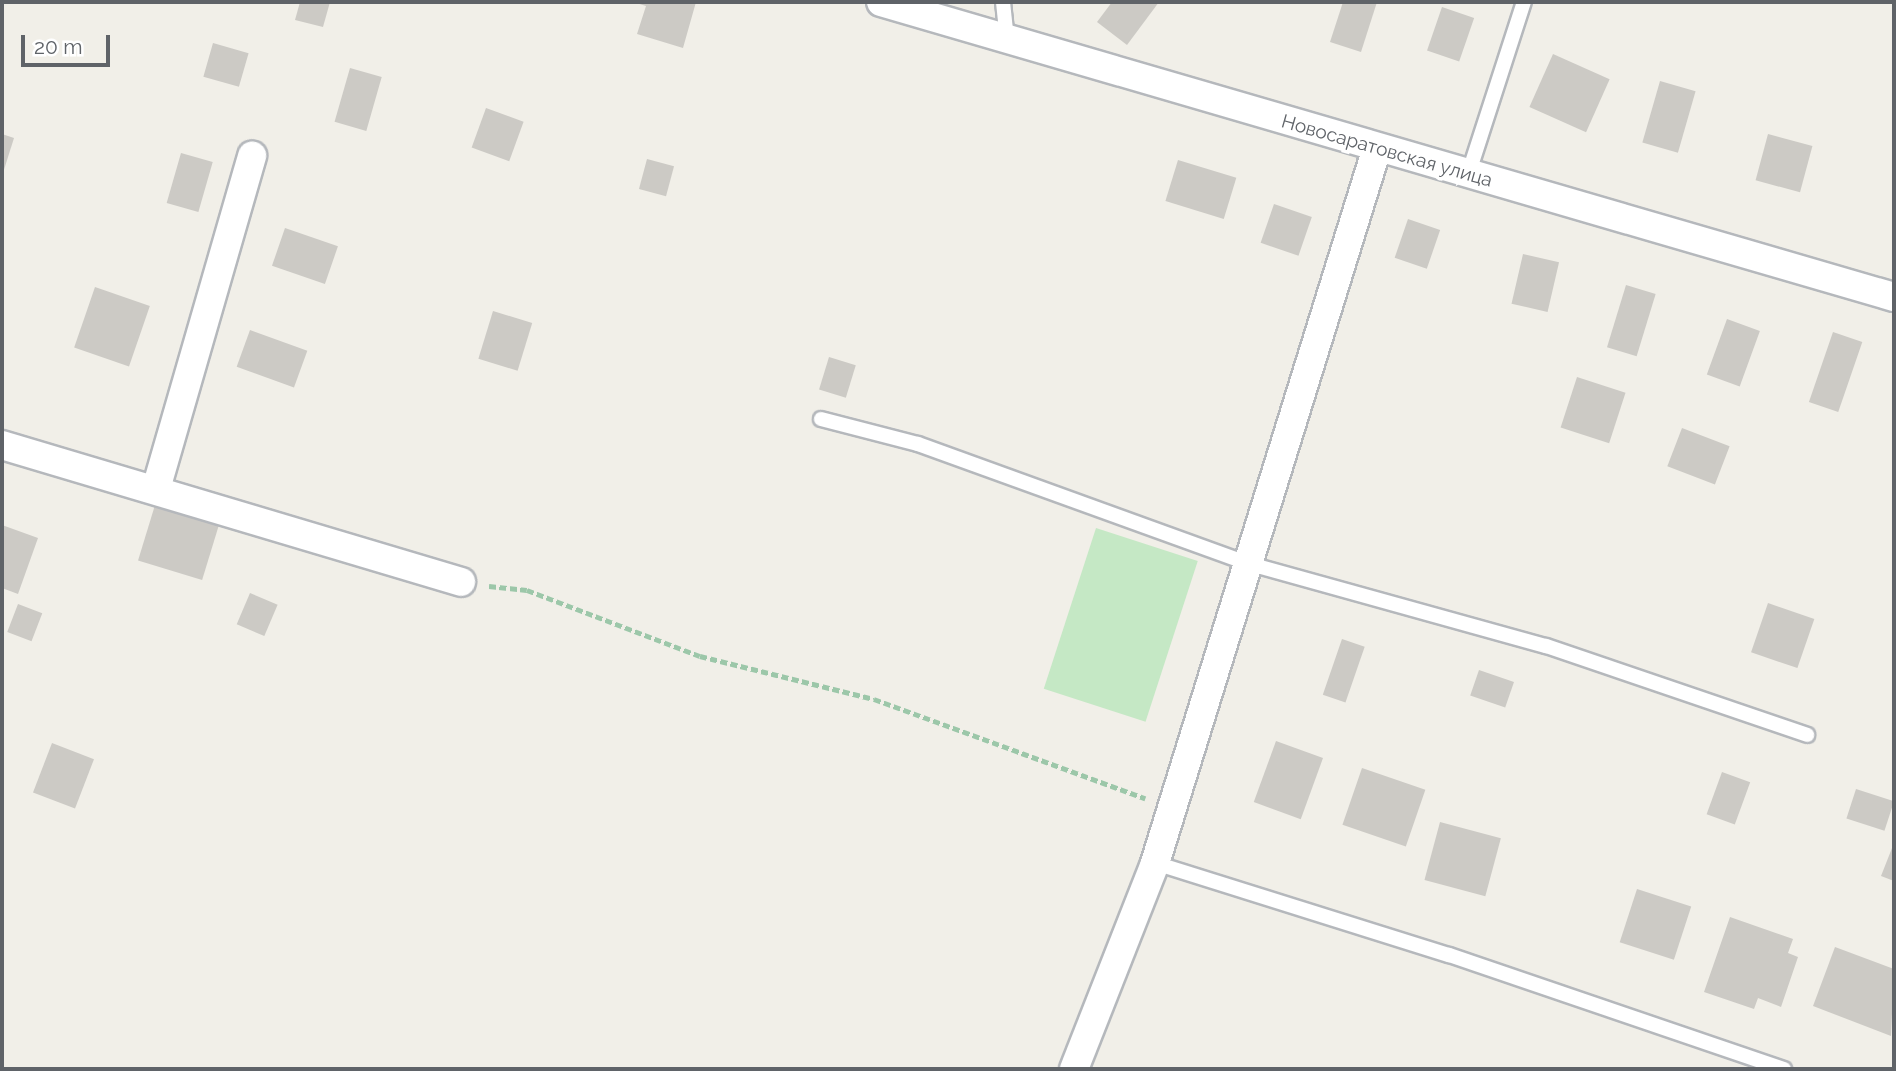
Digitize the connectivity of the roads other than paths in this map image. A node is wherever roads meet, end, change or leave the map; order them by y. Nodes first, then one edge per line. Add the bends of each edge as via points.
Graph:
1 (881, 2) edge
2 (1003, 2) edge
3 (1524, 2) edge
4 (1007, 40) junction
5 (1377, 148) junction
6 (252, 156) dead end
7 (1468, 175) junction
8 (1894, 298) edge
9 (821, 419) dead end
10 (2, 444) edge
11 (156, 489) junction
12 (1250, 564) junction
13 (461, 582) road end
14 (1807, 736) dead end
15 (1155, 863) junction
16 (1074, 1069) edge
17 (1784, 1069) edge

1 - 4 street, Новосаратовская улица
2 - 4 lane
3 - 7 lane
4 - 5 street, Новосаратовская улица
5 - 7 street, Новосаратовская улица
5 - 12 street
6 - 11 street
7 - 8 street, Новосаратовская улица
9 - 12 lane via 918,444
10 - 11 street
11 - 13 street
12 - 14 lane via 1546,646
12 - 15 street via 1169,807
15 - 16 street
15 - 17 lane via 1449,955

